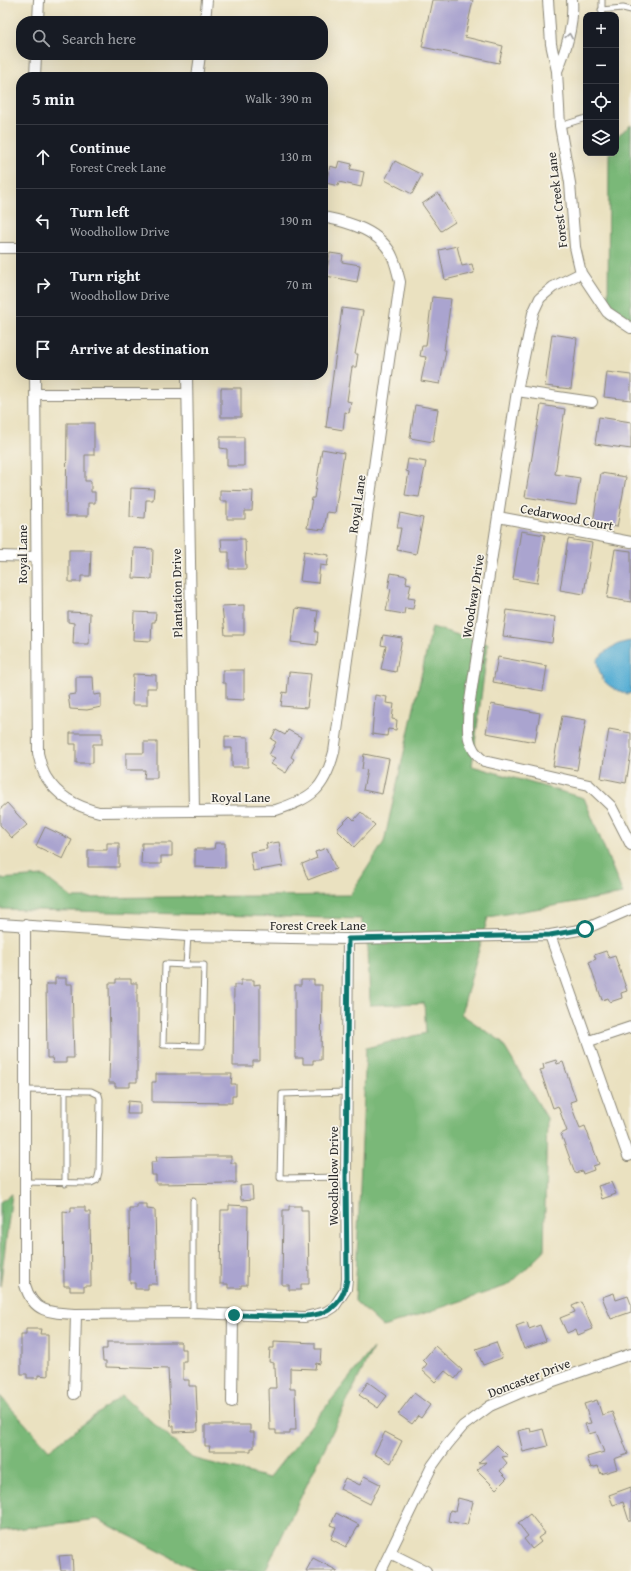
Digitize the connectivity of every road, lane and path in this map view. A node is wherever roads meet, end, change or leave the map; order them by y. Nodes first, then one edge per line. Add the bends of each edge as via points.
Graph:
1 (39, 0) edge
2 (207, 0) edge
3 (548, 0) edge
4 (572, 0) edge
5 (602, 0) edge
6 (631, 10) edge
7 (601, 12) edge
8 (38, 16) edge
9 (205, 16) edge
10 (36, 60) edge
11 (199, 60) edge
12 (557, 71) junction
13 (35, 72) edge
14 (198, 72) edge
15 (583, 119) edge
16 (560, 126) junction
17 (328, 218) edge
18 (0, 248) edge
19 (16, 248) edge
20 (581, 273) junction
21 (631, 328) edge
22 (35, 380) edge
23 (187, 380) edge
24 (517, 391) junction
25 (35, 394) junction
26 (187, 394) junction
27 (592, 402) dead end
28 (498, 518) junction
29 (631, 542) edge
30 (0, 556) edge
31 (35, 557) junction
32 (194, 810) junction
33 (631, 844) edge
34 (631, 909) edge
35 (0, 924) edge
36 (25, 925) junction
37 (550, 935) junction
38 (188, 936) junction
39 (348, 939) junction
40 (186, 965) junction
41 (631, 1026) edge
42 (588, 1041) junction
43 (24, 1090) junction
44 (65, 1091) junction
45 (346, 1092) junction
46 (631, 1155) edge
47 (346, 1178) junction
48 (24, 1182) junction
49 (65, 1184) junction
50 (193, 1201) dead end
51 (193, 1313) junction
52 (76, 1314) junction
53 (234, 1315) junction
54 (631, 1354) edge
55 (74, 1394) dead end
56 (232, 1402) dead end
57 (390, 1553) junction
58 (381, 1571) edge
59 (426, 1571) edge

1 - 8 street
2 - 9 street
3 - 12 street, Forest Creek Lane
12 -> 4 street, Forest Creek Lane via 567,48 573,15
5 - 7 lane
6 - 7 lane via 622,8
10 - 13 street
11 - 14 street
12 - 16 street, Forest Creek Lane
15 - 16 lane
16 - 20 street, Forest Creek Lane via 570,183 575,247
17 - 32 street, Royal Lane via 359,227 378,238 393,257 400,282 334,752 329,771 319,787 302,801 276,810
18 - 19 street
20 - 21 street, Forest Creek Lane via 607,312
20 - 24 street, Woodway Drive via 553,287 540,298 533,313
22 - 25 street, Royal Lane
23 - 26 street, Plantation Drive
24 - 27 street
24 - 28 street, Woodway Drive
25 - 26 street
25 - 31 street, Royal Lane
26 - 32 street, Plantation Drive
28 - 29 street, Cedarwood Court
28 - 33 street, Woodway Drive via 469,707 467,733 472,748 475,755 484,761 589,785 611,806
30 - 31 street
31 - 32 street, Royal Lane via 38,753 45,777 62,796 79,807 99,812
34 - 37 street, Forest Creek Lane via 585,929
35 - 36 street, Forest Creek Lane
36 - 38 street, Forest Creek Lane
36 - 43 street, Woodhollow Drive
37 - 39 street, Forest Creek Lane
37 - 42 street
38 - 39 street, Forest Creek Lane
38 - 40 lane
39 - 45 street, Woodhollow Drive
40 - 40 lane via 165,964 163,1045 202,1046 204,965
41 - 42 street
42 - 46 street via 628,1156
43 - 44 lane
43 - 48 street, Woodhollow Drive
44 - 49 lane
44 - 49 lane via 92,1091 99,1095 99,1172 95,1182
45 - 47 street, Woodhollow Drive
45 - 47 lane via 282,1094 280,1178
47 - 53 street, Woodhollow Drive via 347,1279 346,1289 334,1307 326,1312 305,1317
48 - 49 lane
48 - 52 street, Woodhollow Drive via 25,1285 28,1296 45,1311
50 - 51 lane
51 - 52 street, Woodhollow Drive
51 - 53 street, Woodhollow Drive
52 - 55 street
53 - 56 street
54 - 57 street, Doncaster Drive via 522,1392 490,1406 463,1426 432,1466
57 - 58 street, Doncaster Drive
57 - 59 street

